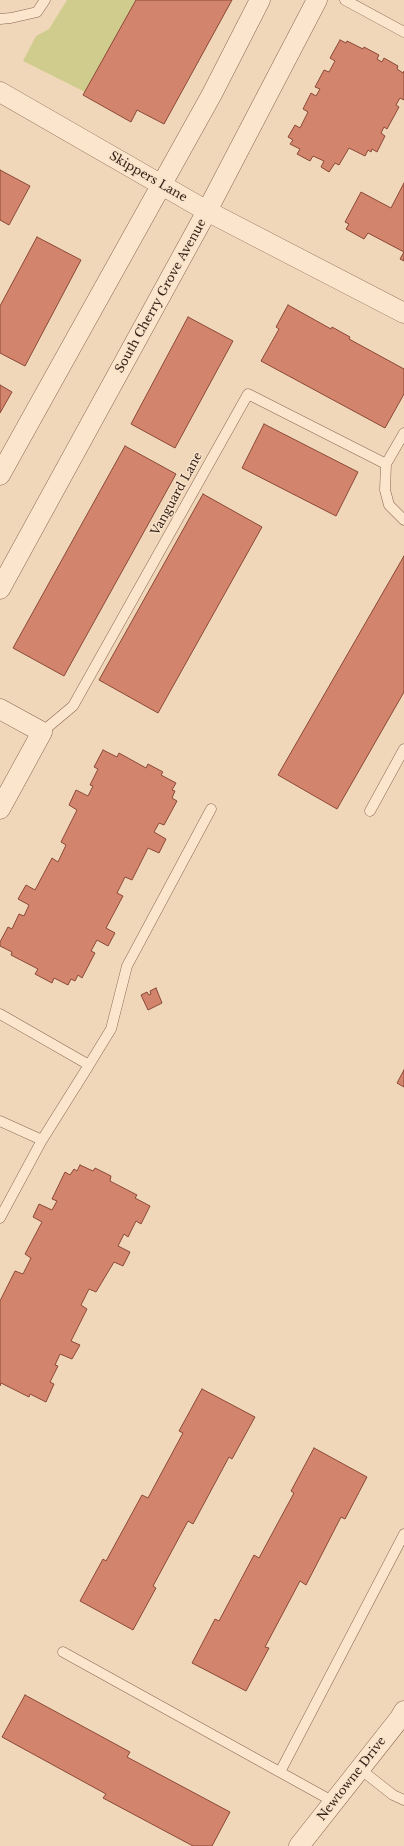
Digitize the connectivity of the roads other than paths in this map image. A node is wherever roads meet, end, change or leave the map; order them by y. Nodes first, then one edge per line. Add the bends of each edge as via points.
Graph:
1 (45, 0) edge
2 (260, 0) edge
3 (317, 0) edge
4 (345, 0) edge
5 (0, 19) edge
6 (404, 32) edge
7 (0, 92) edge
8 (162, 185) junction
9 (207, 211) junction
10 (404, 313) edge
11 (404, 433) edge
12 (386, 464) junction
13 (0, 475) edge
14 (404, 520) edge
15 (0, 589) edge
16 (0, 710) edge
17 (42, 732) junction
18 (404, 750) edge
19 (0, 809) edge
20 (211, 809) dead end
21 (370, 811) dead end
22 (0, 1014) edge
23 (89, 1065) junction
24 (0, 1121) edge
25 (42, 1140) junction
26 (0, 1218) edge
27 (404, 1534) edge
28 (63, 1652) dead end
29 (404, 1711) edge
30 (360, 1769) junction
31 (280, 1772) junction
32 (404, 1800) edge
33 (334, 1802) junction
34 (299, 1846) edge

1 - 5 lane via 37,12
2 - 8 street
3 - 9 street, South Cherry Grove Avenue
4 - 6 lane
7 - 8 street, Skippers Lane
8 - 9 street, Skippers Lane
8 - 13 street
9 - 10 street, Skippers Lane
9 - 15 street, South Cherry Grove Avenue
11 - 12 lane
12 - 14 lane via 389,506
12 - 17 lane, Vanguard Lane via 248,394 73,706
16 - 17 street
17 - 19 street
18 - 21 lane
20 - 23 lane via 127,966 111,1029
22 - 23 lane
23 - 25 lane
24 - 25 lane
25 - 26 lane
27 - 31 lane
28 - 31 lane
29 - 30 street, Newtowne Drive
30 - 32 lane via 393,1795
30 - 33 street, Newtowne Drive
31 - 33 lane
33 - 34 street, Newtowne Drive

